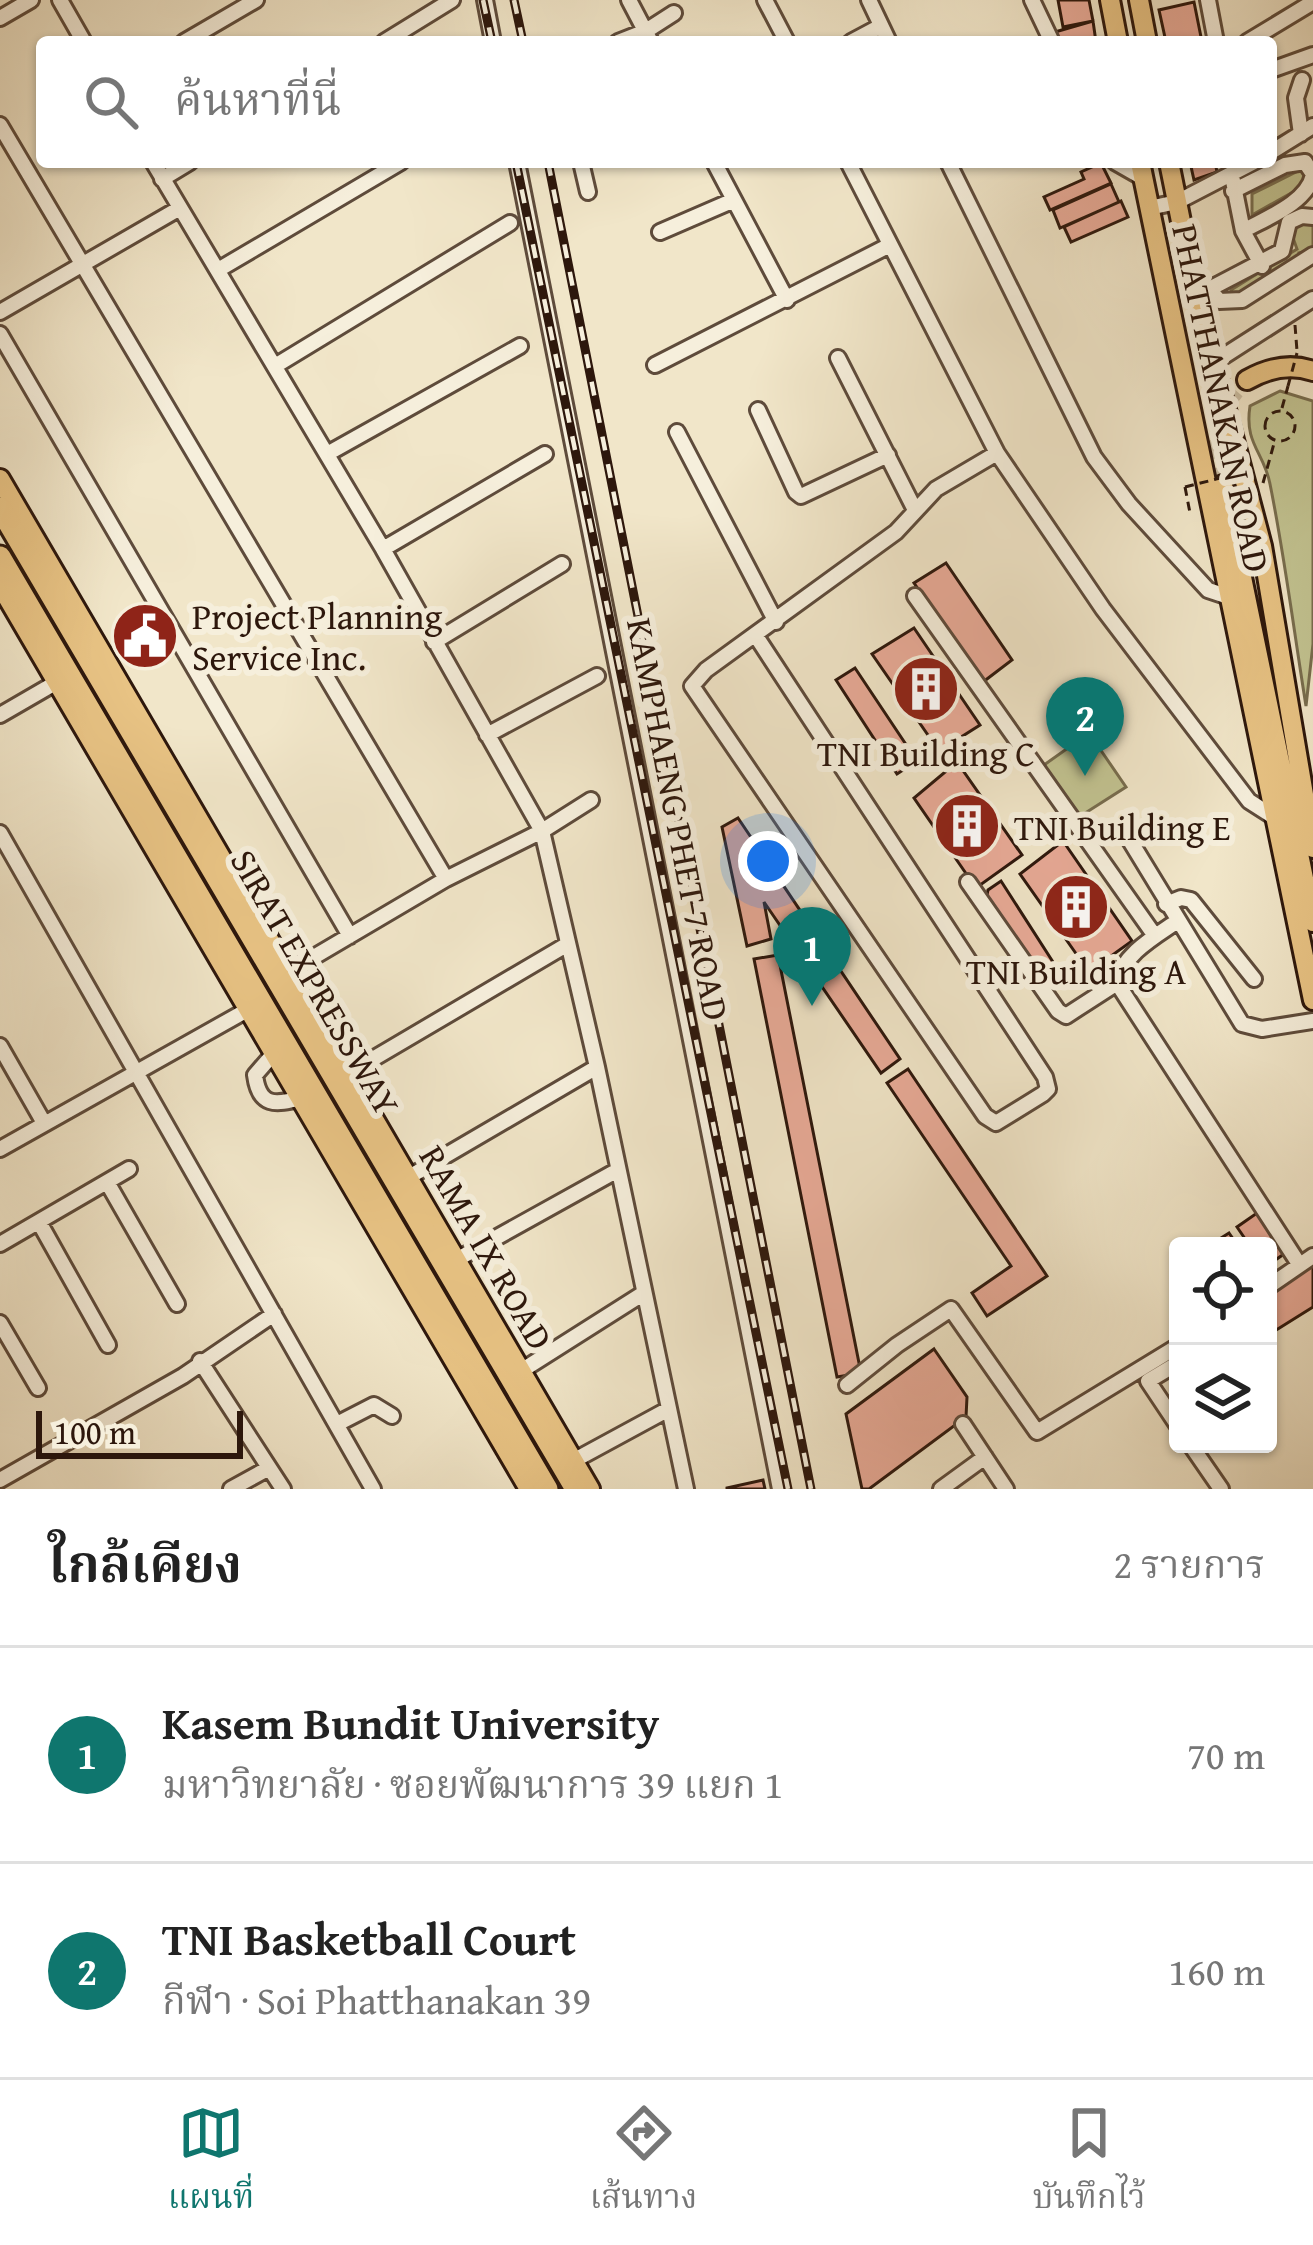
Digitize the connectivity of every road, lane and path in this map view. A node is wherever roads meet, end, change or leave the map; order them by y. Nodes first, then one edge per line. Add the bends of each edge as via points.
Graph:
1 (31, 0) edge
2 (60, 0) edge
3 (256, 0) edge
4 (452, 0) edge
5 (485, 0) edge
6 (629, 0) edge
7 (765, 0) edge
8 (869, 0) edge
9 (1032, 0) edge
10 (1110, 0) edge
11 (1138, 0) edge
12 (1208, 0) edge
13 (1313, 2) edge
14 (674, 13) dead end
15 (0, 17) edge
16 (881, 26) junction
17 (81, 36) edge
18 (194, 36) edge
19 (394, 36) edge
20 (493, 36) edge
21 (647, 36) edge
22 (649, 36) edge
23 (784, 36) edge
24 (862, 36) edge
25 (886, 36) edge
26 (1049, 36) edge
27 (1117, 36) edge
28 (1146, 36) edge
29 (1215, 36) edge
30 (1257, 36) edge
31 (1313, 55) edge
32 (1277, 68) edge
33 (1302, 80) dead end
34 (0, 125) edge
35 (1307, 130) edge
36 (1277, 145) edge
37 (156, 168) edge
38 (180, 168) edge
39 (390, 168) edge
40 (519, 168) edge
41 (583, 168) edge
42 (718, 168) edge
43 (851, 168) edge
44 (951, 168) edge
45 (1170, 168) edge
46 (1248, 168) edge
47 (1276, 168) edge
48 (1277, 168) edge
49 (1142, 170) edge
50 (1313, 170) edge
51 (162, 179) junction
52 (1233, 183) junction
53 (589, 192) dead end
54 (734, 200) junction
55 (1177, 202) junction
56 (179, 208) junction
57 (1149, 208) junction
58 (1313, 217) edge
59 (510, 223) dead end
60 (1243, 231) junction
61 (660, 232) dead end
62 (890, 245) junction
63 (1313, 255) edge
64 (1261, 263) junction
65 (82, 265) junction
66 (218, 270) junction
67 (1270, 282) junction
68 (1203, 292) junction
69 (1313, 299) edge
70 (787, 300) junction
71 (1294, 311) junction
72 (0, 312) edge
73 (0, 334) edge
74 (520, 346) dead end
75 (838, 358) dead end
76 (1214, 363) junction
77 (655, 365) dead end
78 (275, 366) junction
79 (1313, 371) edge
80 (1246, 380) dead end
81 (758, 410) dead end
82 (1282, 410) junction
83 (677, 432) dead end
84 (1275, 440) junction
85 (997, 453) junction
86 (327, 454) junction
87 (545, 454) dead end
88 (888, 455) junction
89 (1256, 469) dead end
90 (0, 479) edge
91 (1223, 485) tunnel mouth
92 (1261, 490) dead end
93 (0, 508) edge
94 (915, 510) junction
95 (1190, 513) dead end
96 (383, 549) junction
97 (0, 557) edge
98 (562, 564) dead end
99 (0, 587) edge
100 (915, 596) dead end
101 (1229, 597) junction
102 (776, 622) junction
103 (756, 636) junction
104 (434, 642) junction
105 (597, 676) dead end
106 (57, 682) junction
107 (0, 716) edge
108 (487, 735) junction
109 (590, 800) dead end
110 (1274, 818) junction
111 (542, 831) junction
112 (0, 832) edge
113 (1126, 834) dead end
114 (1313, 848) edge
115 (446, 879) junction
116 (968, 882) dead end
117 (1166, 904) junction
118 (1176, 922) junction
119 (1313, 922) edge
120 (1155, 935) junction
121 (350, 936) junction
122 (568, 944) junction
123 (290, 970) junction
124 (1254, 979) dead end
125 (1117, 983) junction
126 (1313, 1000) edge
127 (249, 1009) junction
128 (1313, 1021) edge
129 (0, 1046) edge
130 (274, 1052) junction
131 (597, 1067) junction
132 (137, 1070) junction
133 (349, 1072) junction
134 (301, 1098) junction
135 (44, 1123) junction
136 (0, 1149) edge
137 (129, 1169) dead end
138 (618, 1170) junction
139 (409, 1177) junction
140 (107, 1182) junction
141 (39, 1222) junction
142 (0, 1244) edge
143 (457, 1260) junction
144 (1306, 1260) edge
145 (1277, 1281) edge
146 (644, 1294) junction
147 (177, 1304) dead end
148 (274, 1314) junction
149 (0, 1323) edge
150 (108, 1345) dead end
151 (1169, 1351) edge
152 (200, 1361) junction
153 (1169, 1369) edge
154 (521, 1371) junction
155 (847, 1385) dead end
156 (38, 1388) dead end
157 (668, 1410) junction
158 (1169, 1413) edge
159 (392, 1416) dead end
160 (337, 1424) junction
161 (963, 1424) dead end
162 (1196, 1453) edge
163 (985, 1457) junction
164 (573, 1460) junction
165 (269, 1468) junction
166 (0, 1480) edge
167 (231, 1489) edge
168 (283, 1489) edge
169 (373, 1489) edge
170 (529, 1489) edge
171 (547, 1489) edge
172 (576, 1489) edge
173 (590, 1489) edge
174 (686, 1489) edge
175 (780, 1489) edge
176 (941, 1489) edge
177 (1006, 1489) edge
178 (1220, 1489) edge

1 - 15 street
2 - 17 street
3 - 18 street
4 - 19 street
5 - 20 street
6 - 21 street
7 - 23 street
8 - 16 street
9 - 26 street
10 - 27 main road
11 - 28 main road
12 - 29 street
13 - 30 street
14 - 22 street
16 - 24 street
16 - 25 street
31 - 32 street
33 - 35 street via 1296,98
34 - 65 street
35 - 36 street
37 - 51 street
38 - 51 street
39 - 66 street
40 - 175 street, KAMPHAENG PHET 7 ROAD
41 - 53 street
42 - 54 street
43 - 62 street
44 - 101 street via 1094,457 1208,590
45 - 55 main road, PHATTHANAKAN ROAD
46 - 52 street
47 - 52 street
48 - 50 street via 1305,162
49 - 57 main road, PHATTHANAKAN ROAD
50 - 60 street via 1299,197
51 - 56 street
52 - 55 street
52 - 60 street
54 - 61 street
54 - 70 street
55 - 57 street
55 - 68 main road, PHATTHANAKAN ROAD
56 - 65 street
56 - 66 street
57 - 101 main road, PHATTHANAKAN ROAD
58 - 64 street via 1289,222 1284,249
59 - 78 street
60 - 64 street
62 - 70 street
62 - 85 street
63 - 67 street
64 - 67 street
64 - 68 street
65 - 72 street
65 - 115 street
66 - 78 street
67 - 68 street via 1227,304
68 - 76 main road, PHATTHANAKAN ROAD
69 - 71 street
70 - 77 street
71 - 76 street
71 - 82 path, bridge via 1297,353
73 - 121 street
74 - 86 street
75 - 88 street
76 - 114 main road, PHATTHANAKAN ROAD via 1262,546
78 - 86 street
79 - 80 main road via 1275,368
81 - 88 street via 801,496
82 - 84 path via 1265,420
82 - 84 path via 1296,428
83 - 102 street
84 - 92 path
85 - 94 street
85 - 110 street via 1103,609 1250,801
86 - 96 street
87 - 96 street
88 - 94 street
89 - 95 path, bridge via 1185,487
90 - 123 main road, RAMA IX ROAD
91 - 119 main road
93 - 172 highway, SIRAT EXPRESSWAY
94 - 102 street
96 - 104 street
97 - 171 highway, SIRAT EXPRESSWAY
98 - 104 street
99 - 106 main road
100 - 120 street
101 - 110 main road, PHATTHANAKAN ROAD
102 - 103 street
103 - 103 street via 1045,1077 1043,1094 996,1123 694,690 693,681
104 - 108 street
105 - 108 street
106 - 107 street
106 - 127 main road
108 - 111 street
109 - 111 street
110 - 126 main road, PHATTHANAKAN ROAD
111 - 115 street
111 - 122 street
112 - 132 street
113 - 117 street
115 - 121 street
116 - 125 street via 1062,1015
117 - 118 street
117 - 124 street via 1191,900
118 - 120 street
118 - 128 street via 1242,1024 1262,1030
120 - 125 street
121 - 123 street
122 - 131 street
122 - 133 street
123 - 133 main road, RAMA IX ROAD
125 - 144 street
127 - 130 main road
127 - 132 street
129 - 135 street
130 - 134 main road
130 - 134 street via 255,1075 259,1096 278,1104
131 - 138 street
131 - 139 street
132 - 135 street
132 - 148 street
133 - 139 main road, RAMA IX ROAD
134 - 170 main road
135 - 136 street
137 - 140 street
138 - 143 street
138 - 146 street
139 - 143 main road, RAMA IX ROAD
140 - 141 street
140 - 147 street
141 - 142 street
141 - 150 street
143 - 154 main road, RAMA IX ROAD
144 - 145 street
146 - 154 street
146 - 157 street
148 - 152 street
148 - 160 street
149 - 156 street
151 - 155 street via 1037,1432 951,1309
152 - 165 street
152 - 166 street
153 - 158 street via 1148,1382
154 - 164 main road, RAMA IX ROAD
157 - 164 street
157 - 174 street
159 - 160 street via 374,1405
160 - 169 street
161 - 163 street
162 - 178 street
163 - 176 street
163 - 177 street
164 - 173 main road, RAMA IX ROAD
165 - 167 street
165 - 168 street

